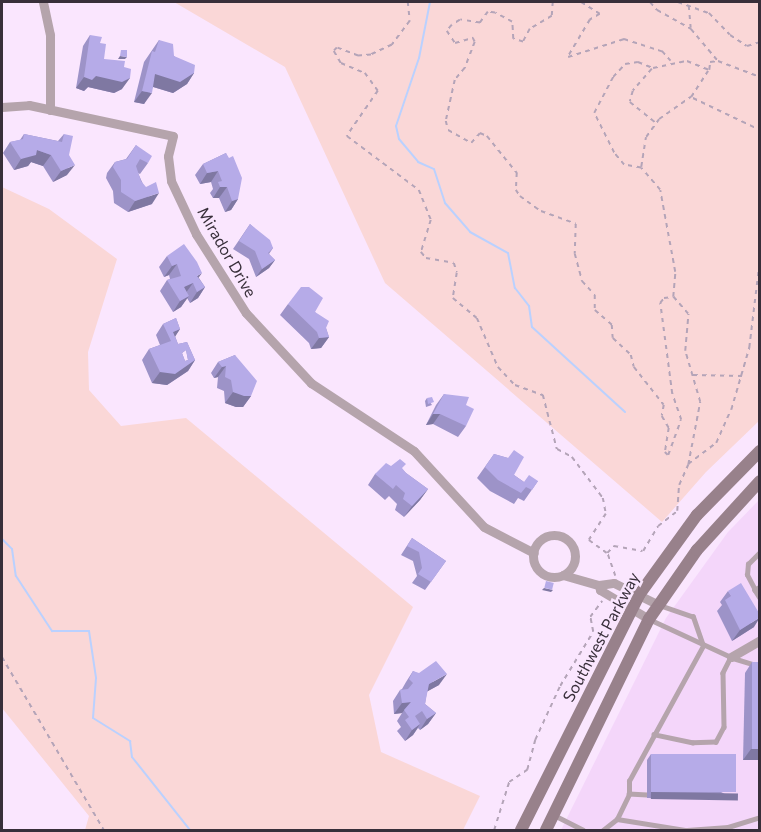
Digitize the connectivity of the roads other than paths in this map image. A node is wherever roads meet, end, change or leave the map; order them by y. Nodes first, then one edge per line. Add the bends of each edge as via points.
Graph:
1 (44, 2) edge
2 (2, 107) edge
3 (50, 110) junction
4 (759, 451) edge
5 (759, 481) edge
6 (759, 552) edge
7 (534, 553) junction
8 (574, 562) junction
9 (563, 575) junction
10 (586, 579) junction
11 (599, 585) junction
12 (757, 589) edge
13 (639, 595) junction
14 (759, 598) edge
15 (659, 604) junction
16 (631, 609) junction
17 (649, 619) junction
18 (759, 640) edge
19 (703, 646) junction
20 (731, 657) junction
21 (759, 666) edge
22 (654, 735) junction
23 (629, 794) junction
24 (647, 795) dead end
25 (533, 805) junction
26 (553, 815) junction
27 (759, 817) edge
28 (616, 819) junction
29 (747, 823) junction
30 (521, 831) edge
31 (546, 831) edge
32 (583, 831) edge
33 (603, 831) edge
34 (686, 831) edge
35 (749, 831) edge

1 - 3 street via 50,34
2 - 3 street via 29,105
3 - 7 street, Mirador Drive via 173,136 168,156 171,182 196,234 246,313 311,383 414,451 484,527
4 - 13 main road, Southwest Parkway via 697,515
5 - 15 main road via 717,526
6 - 12 lane via 748,564 747,575
7 - 8 street via 543,539 559,536 572,546
7 - 9 street, Mirador Drive via 536,565 544,574
8 - 9 street
8 - 10 street
9 - 10 street, Mirador Drive
10 - 11 street, Mirador Drive
11 - 13 street, Mirador Drive via 614,583
11 - 16 street, Mirador Drive via 600,590
12 - 14 lane
13 - 15 street, Mirador Drive
13 - 16 main road, Southwest Parkway
15 - 17 main road
15 - 19 lane via 693,617
16 - 17 street, Mirador Drive
16 - 25 main road, Southwest Parkway
17 - 19 lane
17 - 26 main road
18 - 20 street
19 - 20 lane
19 - 22 lane
20 - 21 lane
20 - 22 lane via 723,673 724,727 716,742 693,743
22 - 23 lane via 629,781
23 - 24 lane
23 - 28 lane
25 - 26 main road
25 - 30 main road, Southwest Parkway
26 - 31 main road
26 - 32 lane
27 - 29 lane
28 - 33 lane
28 - 34 lane
29 - 34 lane
29 - 35 lane

